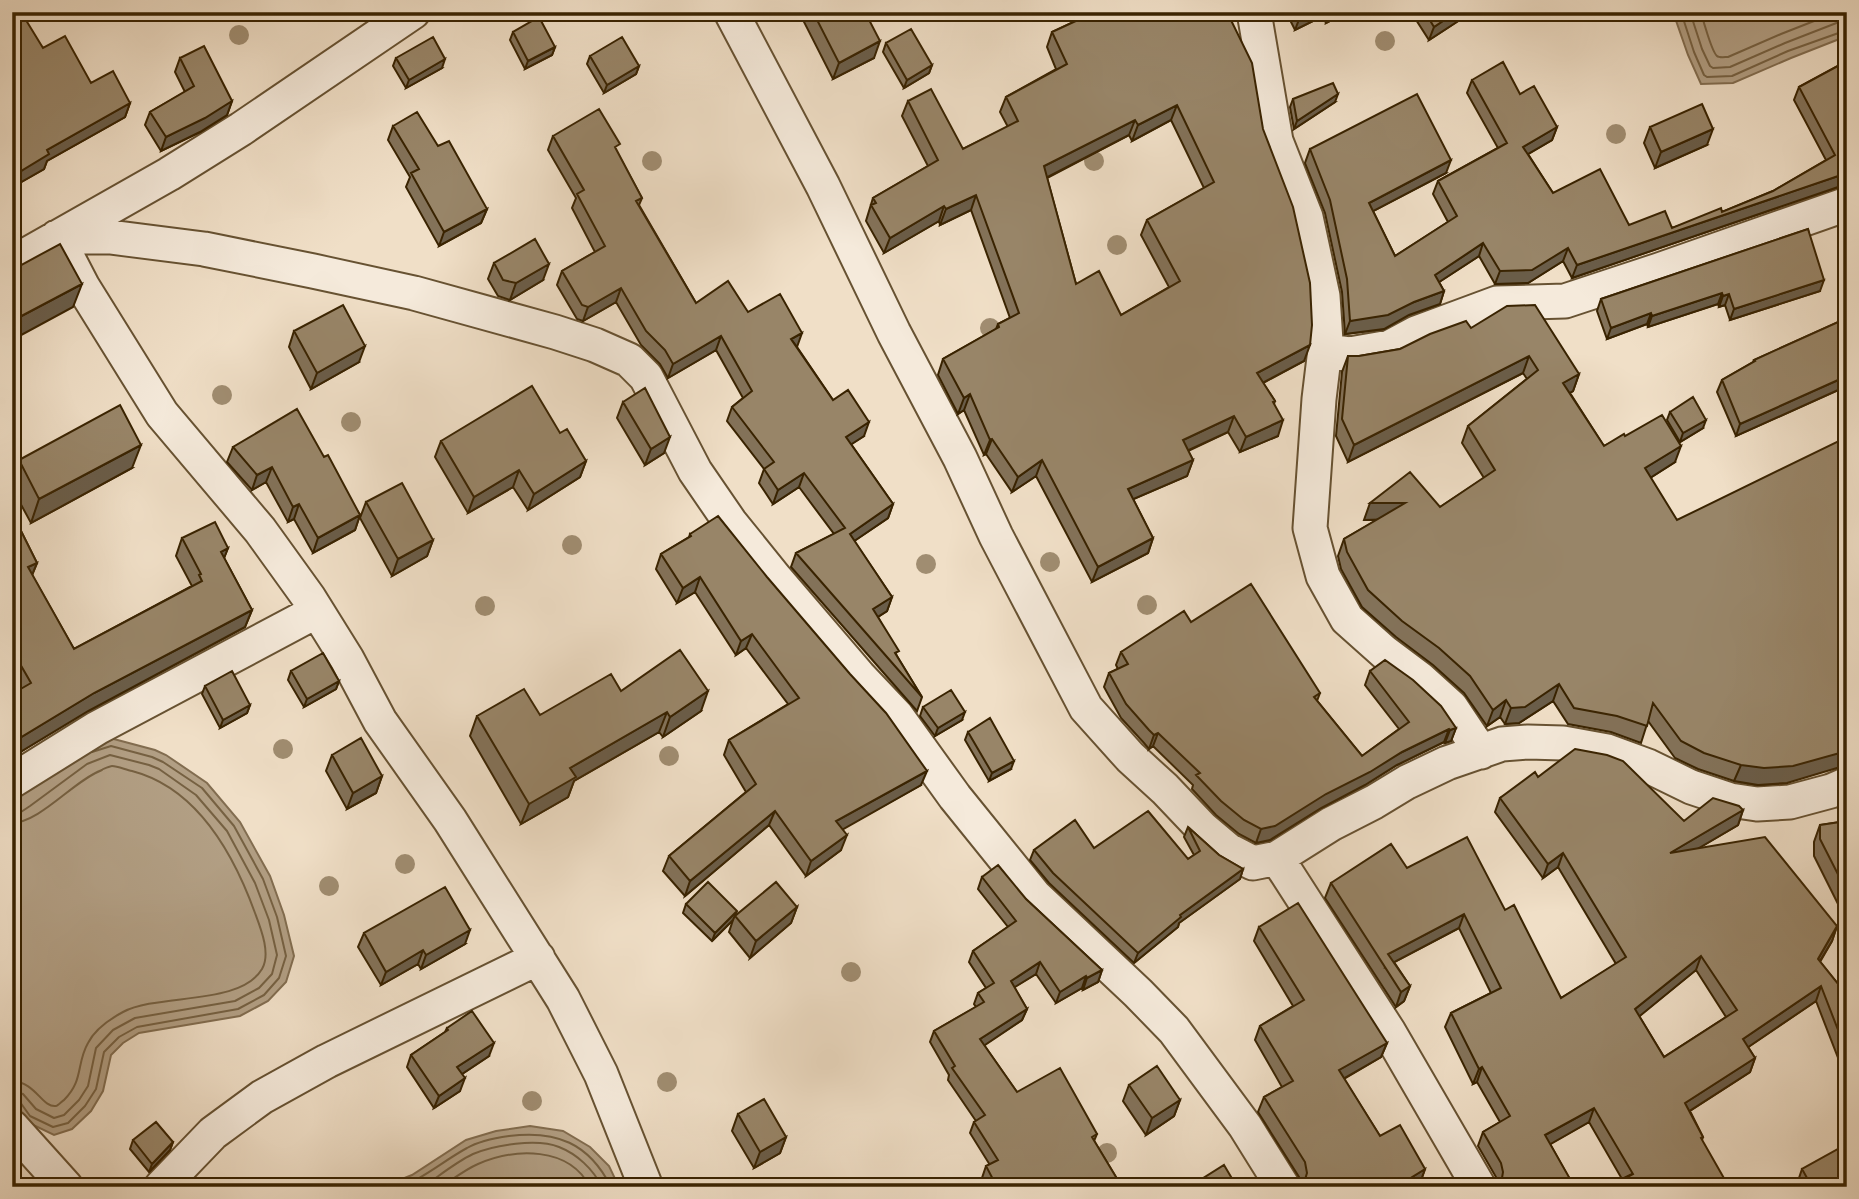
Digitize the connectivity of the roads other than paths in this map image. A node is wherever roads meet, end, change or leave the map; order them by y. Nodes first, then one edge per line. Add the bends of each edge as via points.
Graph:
1 (413, 12) edge
2 (731, 12) edge
3 (1254, 12) edge
4 (1847, 204) edge
5 (57, 237) junction
6 (12, 263) edge
7 (1325, 351) junction
8 (317, 611) junction
9 (1481, 752) junction
10 (12, 781) edge
11 (1847, 784) edge
12 (1277, 858) junction
13 (538, 958) junction
14 (12, 1127) edge
15 (66, 1187) edge
16 (161, 1187) edge
17 (646, 1187) edge
18 (1283, 1187) edge
19 (1479, 1187) edge

1 - 5 street via 231,135
2 - 12 street via 1086,708 1130,757 1228,850 1253,863
3 - 7 street via 1276,141 1306,217 1323,296
4 - 7 street via 1565,301 1497,303 1390,347 1350,354
5 - 6 street
5 - 8 street via 162,414 260,530
5 - 18 street via 124,238 313,271 555,331 629,360 646,377 695,471 730,522 896,715 1035,896 1174,1030 1245,1126
7 - 9 street via 1310,528 1323,576 1347,619 1451,707
8 - 10 street via 97,728
8 - 13 street via 380,720
9 - 11 street via 1528,742 1607,751 1691,788 1757,804 1790,802
9 - 12 street via 1407,782
12 - 19 street
13 - 16 street via 262,1097 213,1133
13 - 17 street via 601,1074
14 - 15 street

